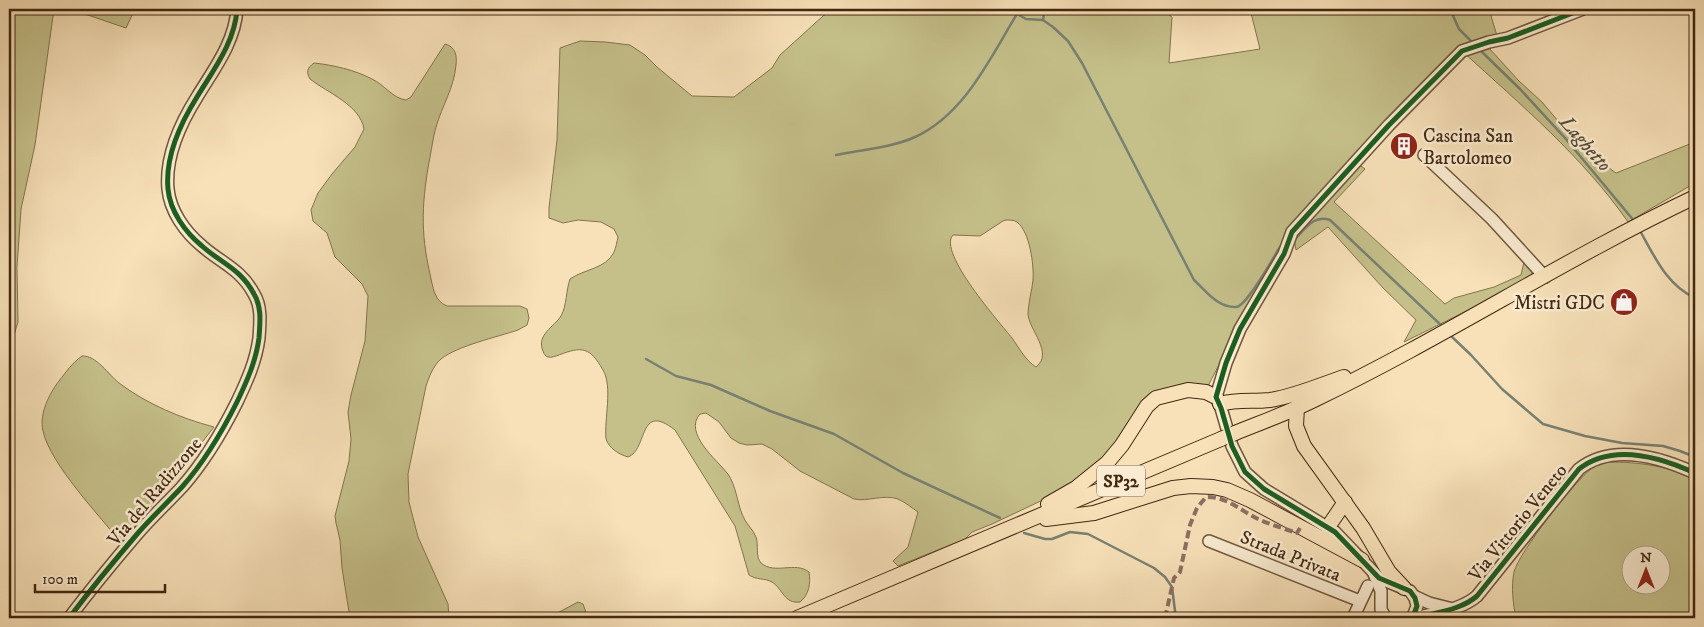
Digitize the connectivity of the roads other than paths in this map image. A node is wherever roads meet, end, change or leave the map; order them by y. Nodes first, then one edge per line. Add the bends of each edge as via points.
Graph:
1 (237, 9) edge
2 (1583, 9) edge
3 (1424, 155) dead end
4 (1695, 195) edge
5 (1544, 277) junction
6 (1425, 342) junction
7 (1218, 400) junction
8 (1297, 407) junction
9 (1695, 473) edge
10 (1345, 502) junction
11 (1021, 523) junction
12 (1328, 527) junction
13 (1209, 541) dead end
14 (974, 543) junction
15 (1362, 560) junction
16 (1374, 574) junction
17 (1368, 586) dead end
18 (1405, 590) junction
19 (1382, 598) junction
20 (1360, 601) junction
21 (1450, 608) junction
22 (1383, 616) edge
23 (69, 618) edge
24 (797, 618) edge
25 (1353, 618) edge
26 (1411, 618) edge
27 (1416, 618) edge

1 - 23 street, Via del Radizzone via 227,46 176,138 170,156 168,191 182,225 202,246 231,266 255,294 260,320 252,372 223,432 205,457
2 - 7 street via 1508,38 1462,51 1389,125 1291,236 1284,254 1240,329 1226,363
3 - 5 street via 1492,219
4 - 5 main road, SP32
5 - 6 main road, SP32
6 - 7 main road via 1298,393 1272,400
6 - 8 main road, SP32
7 - 12 street via 1232,446 1245,472 1264,489
7 - 14 main road via 1206,392 1188,390 1156,398 1146,406 1116,454 1098,471 1052,502 980,534
8 - 10 main road via 1296,426 1302,443
8 - 11 main road, SP32, bridge
9 - 21 street, Via Vittorio Veneto via 1675,464 1625,455 1604,456 1586,463 1477,596 1462,607
10 - 12 main road
10 - 18 main road via 1389,572
11 - 14 main road, SP32
11 - 15 main road via 1094,512 1176,487 1212,487 1246,498
12 - 15 street
13 - 20 street, Strada Privata
14 - 24 main road, SP32
15 - 16 street
16 - 18 street
16 - 19 street
17 - 20 street
18 - 19 street via 1389,590
18 - 21 street via 1429,603
18 - 26 street via 1416,608
19 - 22 street
20 - 25 street
21 - 27 street, Via Vittorio Veneto

